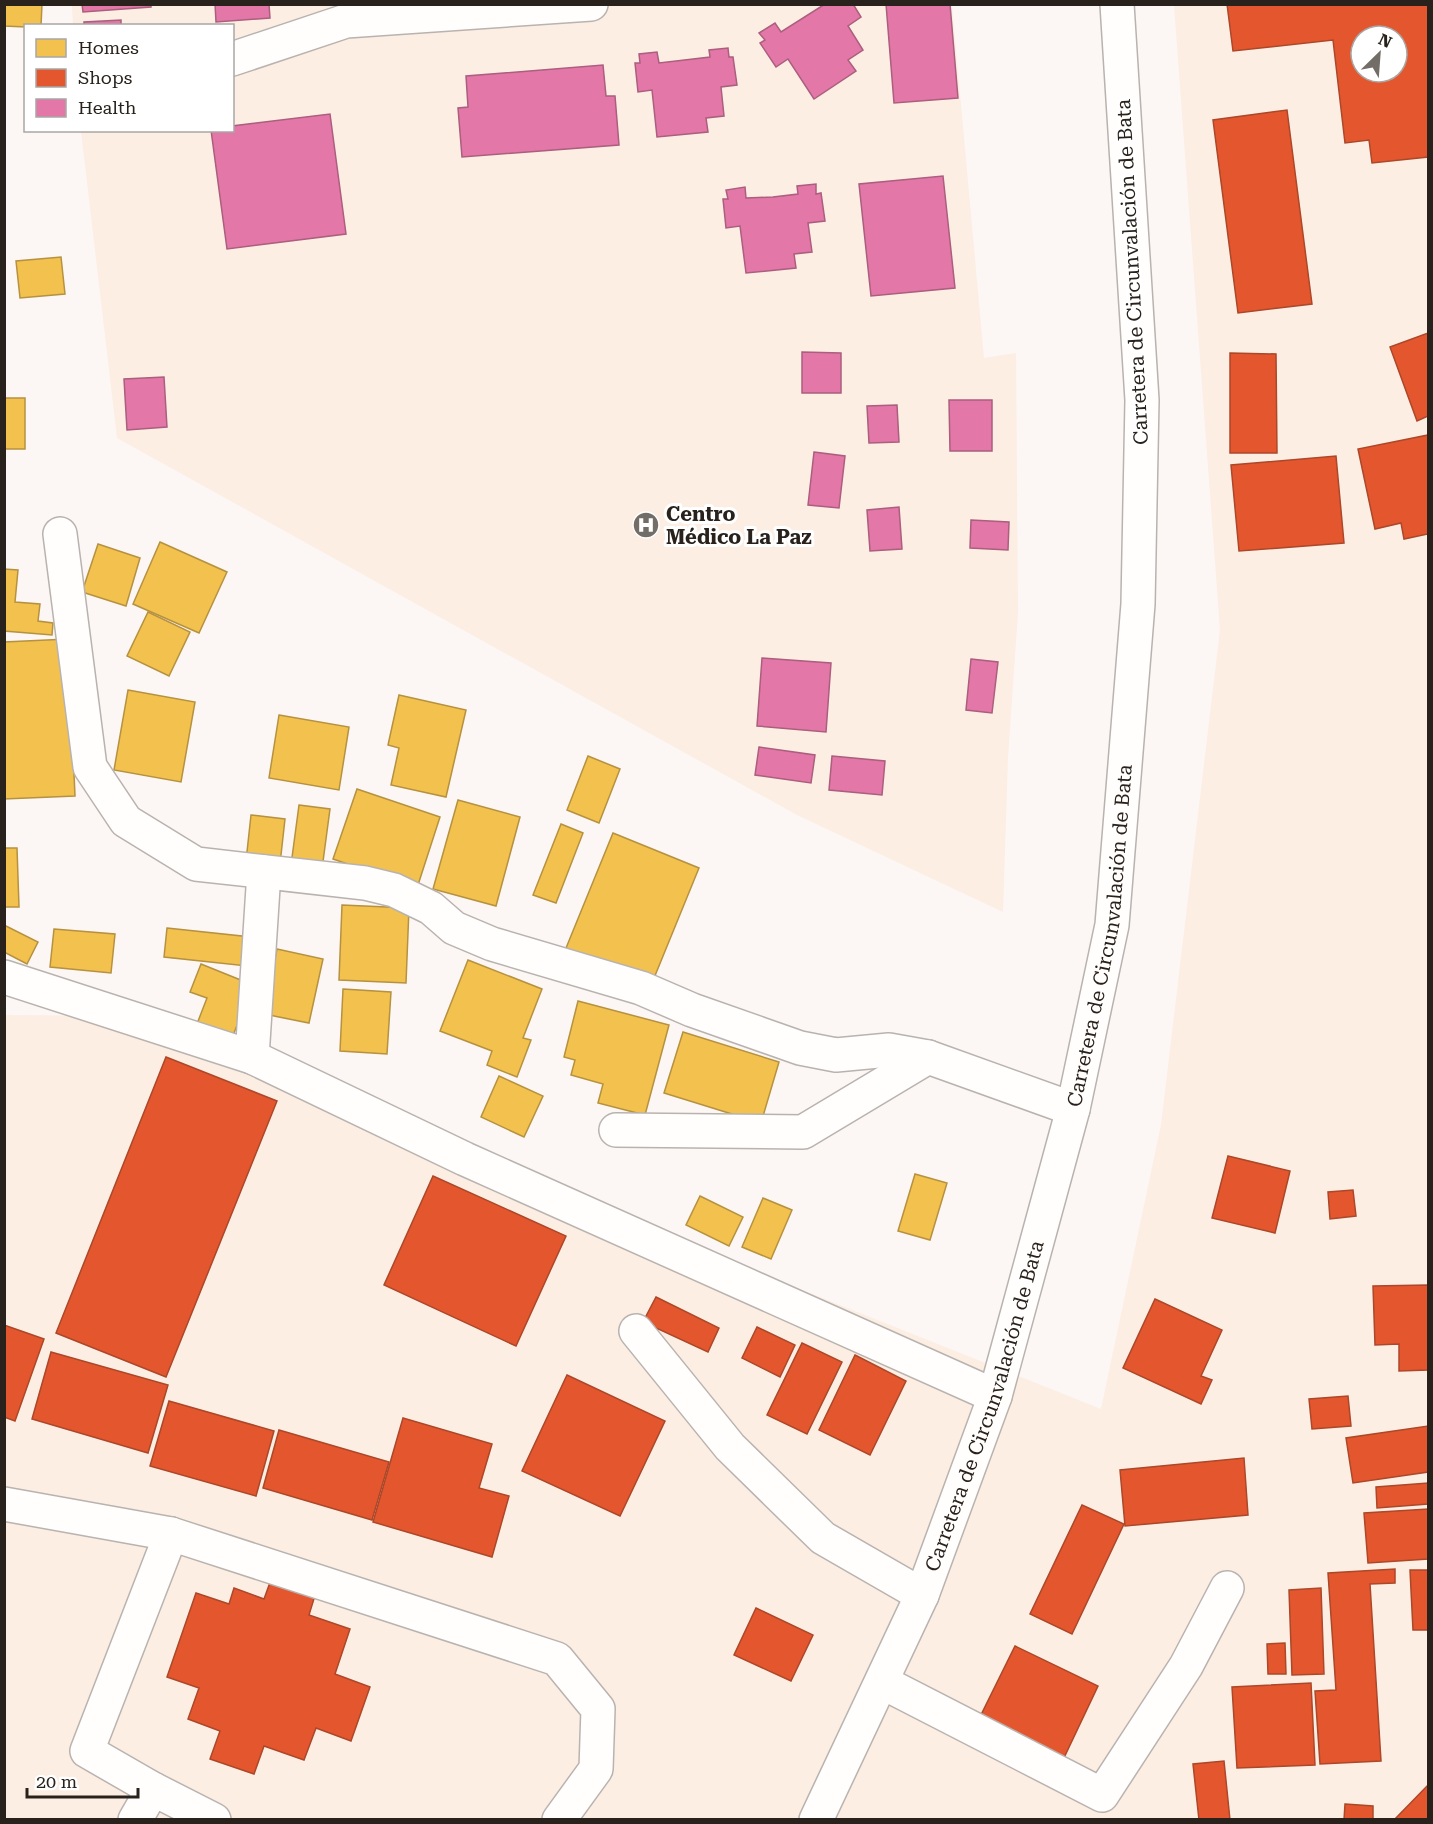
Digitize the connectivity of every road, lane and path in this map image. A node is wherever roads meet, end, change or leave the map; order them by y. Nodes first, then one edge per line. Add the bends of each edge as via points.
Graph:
1 (591, 4) edge
2 (1117, 4) edge
3 (346, 13) edge
4 (234, 58) edge
5 (60, 534) dead end
6 (264, 872) junction
7 (4, 977) edge
8 (252, 1057) junction
9 (928, 1057) junction
10 (1073, 1109) junction
11 (616, 1130) dead end
12 (636, 1331) dead end
13 (995, 1396) junction
14 (4, 1504) edge
15 (171, 1533) junction
16 (1227, 1588) dead end
17 (922, 1595) junction
18 (882, 1682) junction
19 (153, 1789) junction
20 (135, 1820) edge
21 (214, 1820) edge
22 (560, 1820) edge
23 (816, 1820) edge

1 - 3 street
2 - 10 street, Carretera de Circunvalación de Bata via 1142,399 1138,604 1112,925
3 - 4 street
5 - 6 street via 90,766 126,821 196,864
6 - 8 street
6 - 9 street via 394,890 431,908 454,928 492,944 641,988 800,1048 836,1055 889,1050
7 - 8 street
8 - 13 street via 465,1160
9 - 10 street
9 - 11 street via 803,1132
10 - 13 street, Carretera de Circunvalación de Bata
12 - 17 street via 730,1447 824,1538
13 - 17 street, Carretera de Circunvalación de Bata
14 - 15 street
15 - 19 street via 87,1751
15 - 22 street via 557,1659 598,1709 596,1769
16 - 18 street via 1186,1666 1102,1795
17 - 18 street, Carretera de Circunvalación de Bata
18 - 23 street, Carretera de Circunvalación de Bata
19 - 20 street
19 - 21 street

